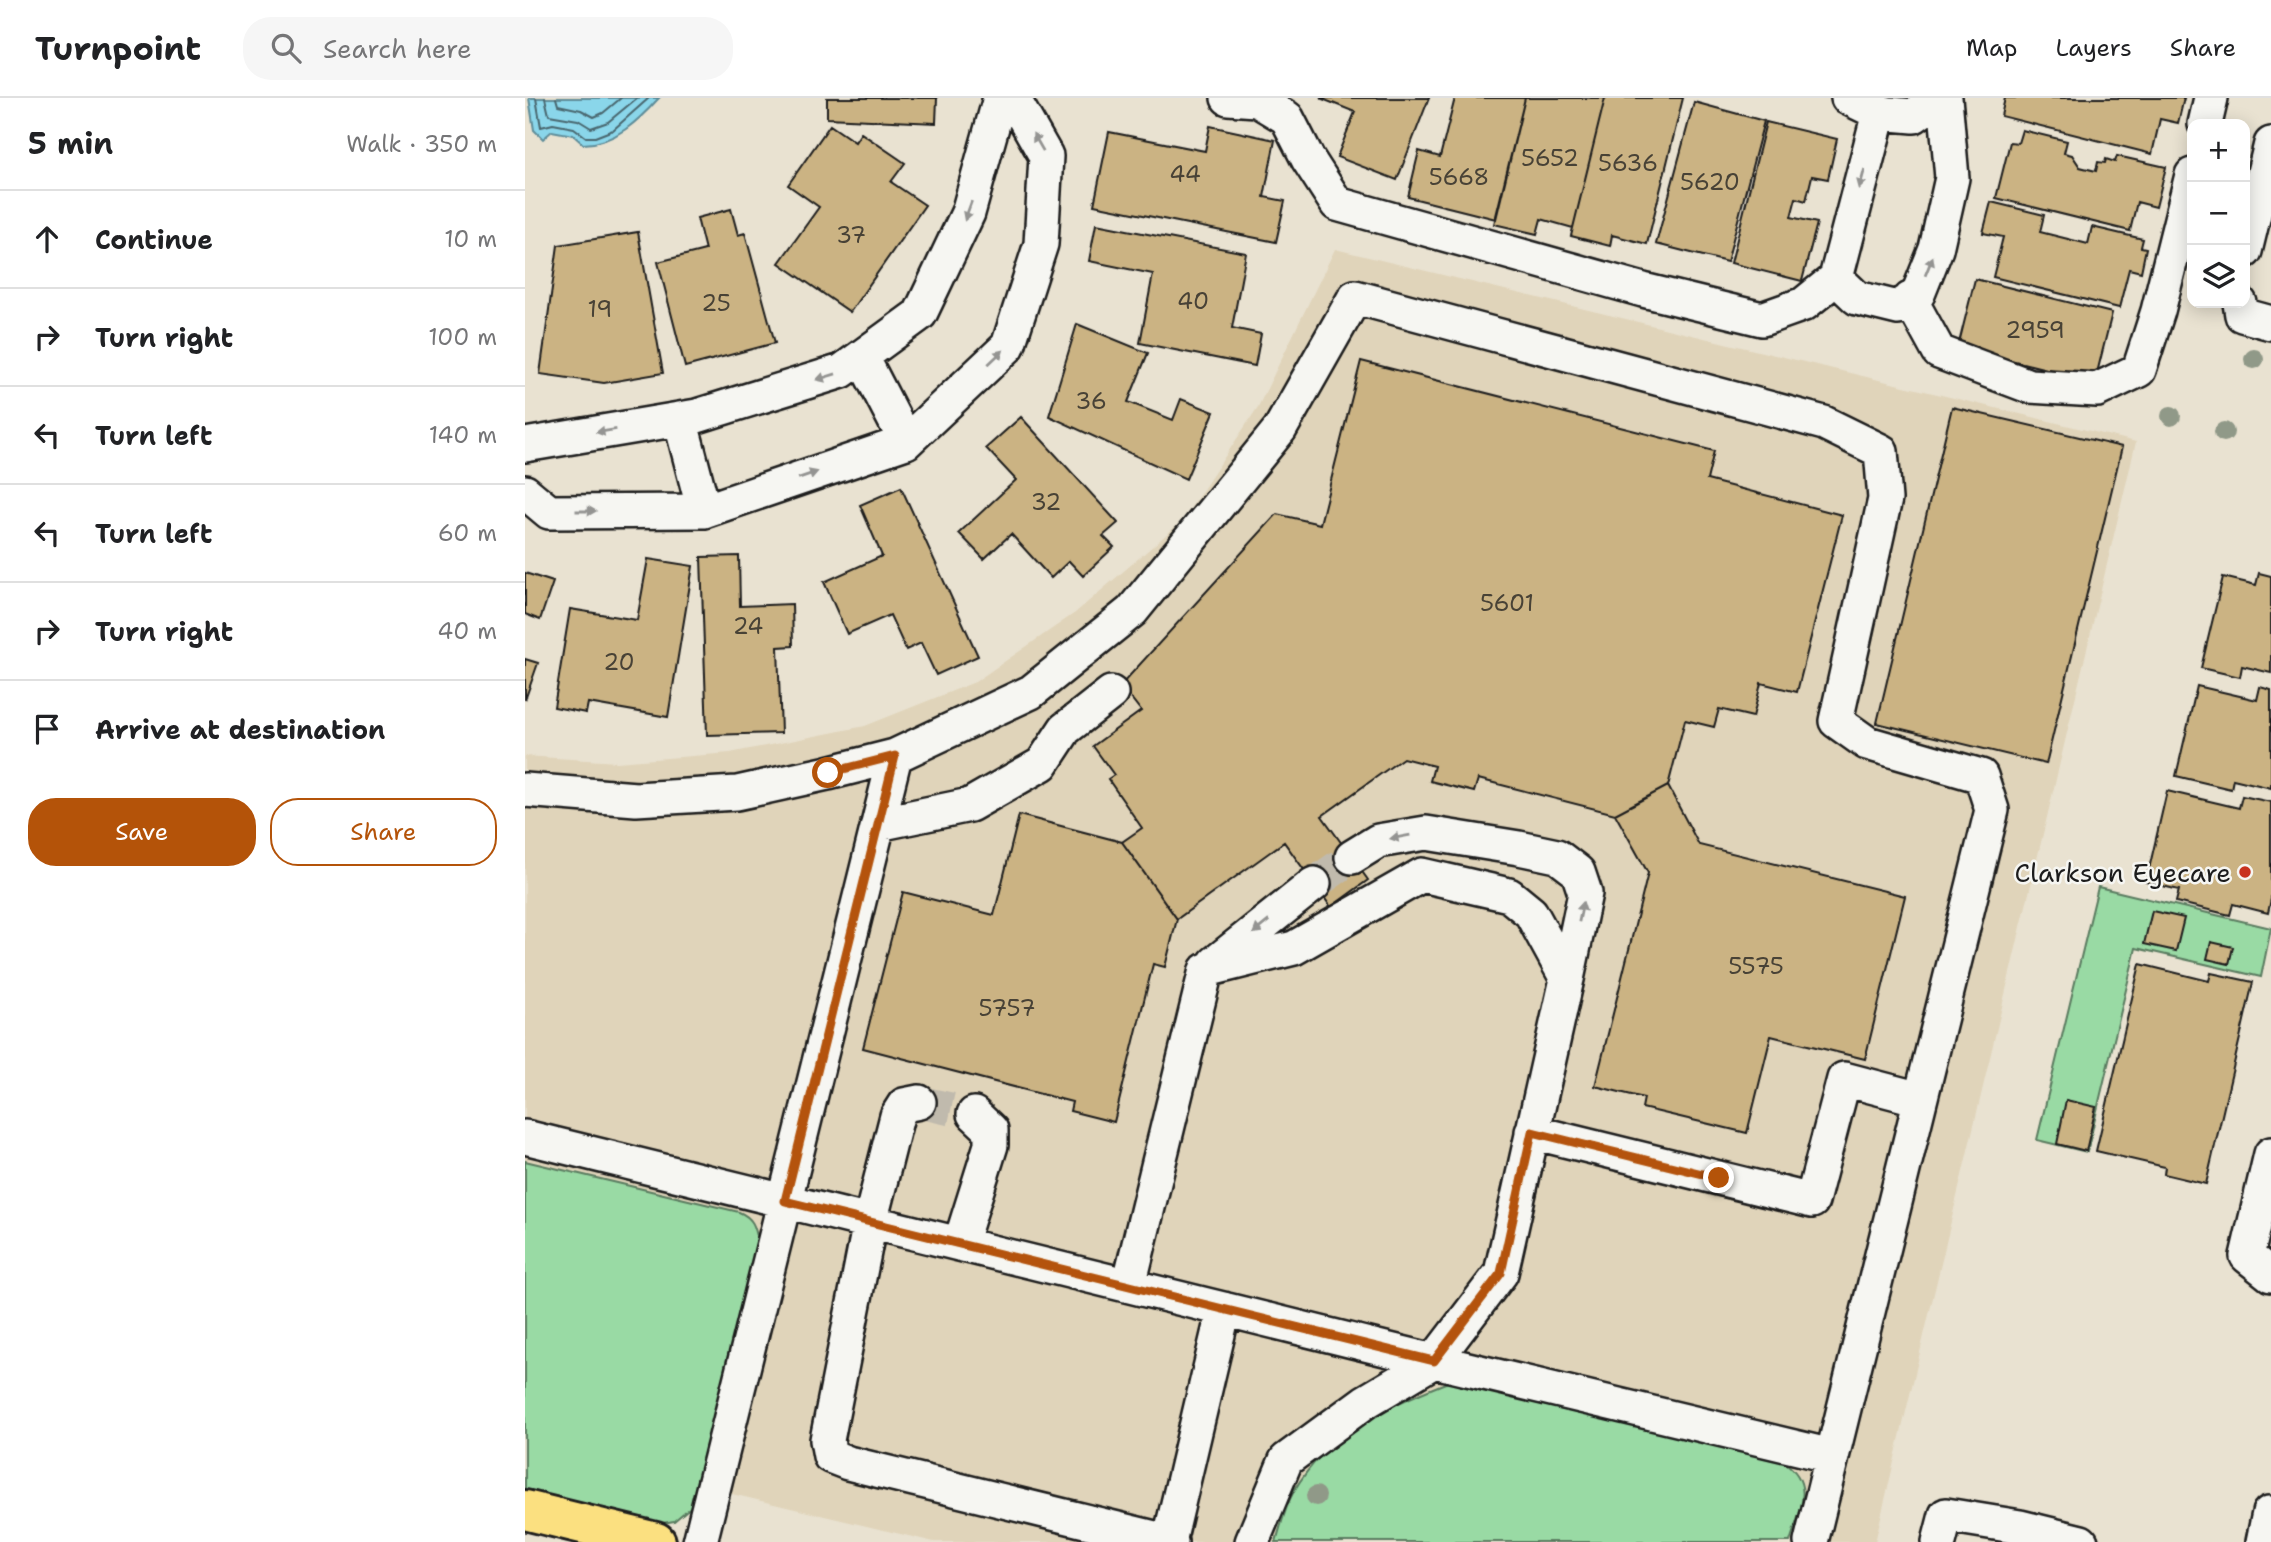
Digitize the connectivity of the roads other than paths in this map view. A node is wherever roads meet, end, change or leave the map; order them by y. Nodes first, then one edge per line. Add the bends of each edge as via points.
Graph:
1 (1000, 98) edge
2 (1013, 98) edge
3 (1228, 98) edge
4 (1848, 98) edge
5 (1939, 98) edge
6 (1945, 98) edge
7 (2211, 98) edge
8 (1879, 113) junction
9 (2206, 119) edge
10 (2271, 144) edge
11 (2190, 182) edge
12 (2246, 245) edge
13 (1836, 278) junction
14 (1910, 299) junction
15 (2241, 308) edge
16 (2271, 323) edge
17 (862, 356) junction
18 (680, 419) junction
19 (906, 442) junction
20 (525, 445) edge
21 (525, 492) edge
22 (704, 511) junction
23 (1111, 693) dead end
24 (895, 756) junction
25 (525, 790) edge
26 (878, 824) junction
27 (1352, 857) tunnel mouth
28 (1314, 884) tunnel mouth
29 (1206, 970) junction
30 (1567, 979) junction
31 (1920, 1099) junction
32 (919, 1102) dead end
33 (974, 1114) dead end
34 (1532, 1132) junction
35 (525, 1138) edge
36 (2271, 1154) edge
37 (785, 1201) junction
38 (870, 1222) junction
39 (960, 1244) junction
40 (2271, 1275) edge
41 (1129, 1285) junction
42 (1224, 1309) junction
43 (1434, 1361) junction
44 (1832, 1456) junction
45 (525, 1510) edge
46 (2271, 1514) edge
47 (2018, 1534) edge
48 (656, 1542) edge
49 (700, 1542) edge
50 (1170, 1542) edge
51 (1252, 1542) edge
52 (1811, 1542) edge
53 (1939, 1542) edge
54 (2081, 1542) edge
55 (2263, 1542) edge

1 -> 17 street via 968,213 920,314
19 -> 2 street via 1008,345 1041,244 1046,156
3 - 13 street via 1257,100 1287,118 1337,204 1643,290 1762,318 1804,304
4 - 8 street
5 - 8 street via 1915,116
14 -> 6 street via 1918,294 1936,249 1952,178
7 - 9 street
8 -> 13 street
10 - 12 street
11 - 14 street via 2139,370 2097,390 2029,386 1939,352
13 - 14 street via 1857,298 1898,308
15 - 16 street via 2242,314
17 -> 18 street via 842,371
17 - 19 street
18 -> 20 street
18 - 22 street
22 -> 19 street
21 -> 22 street via 549,512
23 - 26 street via 1065,729 1042,764 970,805
24 - 25 street via 737,793 635,799
24 - 26 street
24 - 31 street via 1031,692 1132,611 1280,429 1355,297 1824,423 1881,451 1885,499 1836,721 1867,743 1980,776 1992,810
26 - 37 street
30 -> 27 street via 1585,893 1578,872 1557,856 1426,832 1378,841
28 -> 29 street
29 - 30 street via 1294,948 1422,875 1510,895 1531,913
29 - 41 street
30 - 34 street
31 - 34 street via 1844,1080 1812,1201
31 - 44 street
32 - 38 street via 904,1105 897,1116
33 - 39 street via 991,1130 991,1145
34 - 43 street via 1501,1273
35 - 37 street
36 - 40 street via 2247,1256
37 - 38 street
37 - 49 street
38 - 39 street
38 - 50 street via 827,1440 830,1456
39 - 41 street
41 - 42 street
42 - 43 street
42 - 50 street
43 - 44 street
43 - 51 street via 1365,1402 1286,1460
44 - 52 street
45 - 48 main road
46 - 55 street
47 - 53 street via 1946,1515
47 - 54 street

